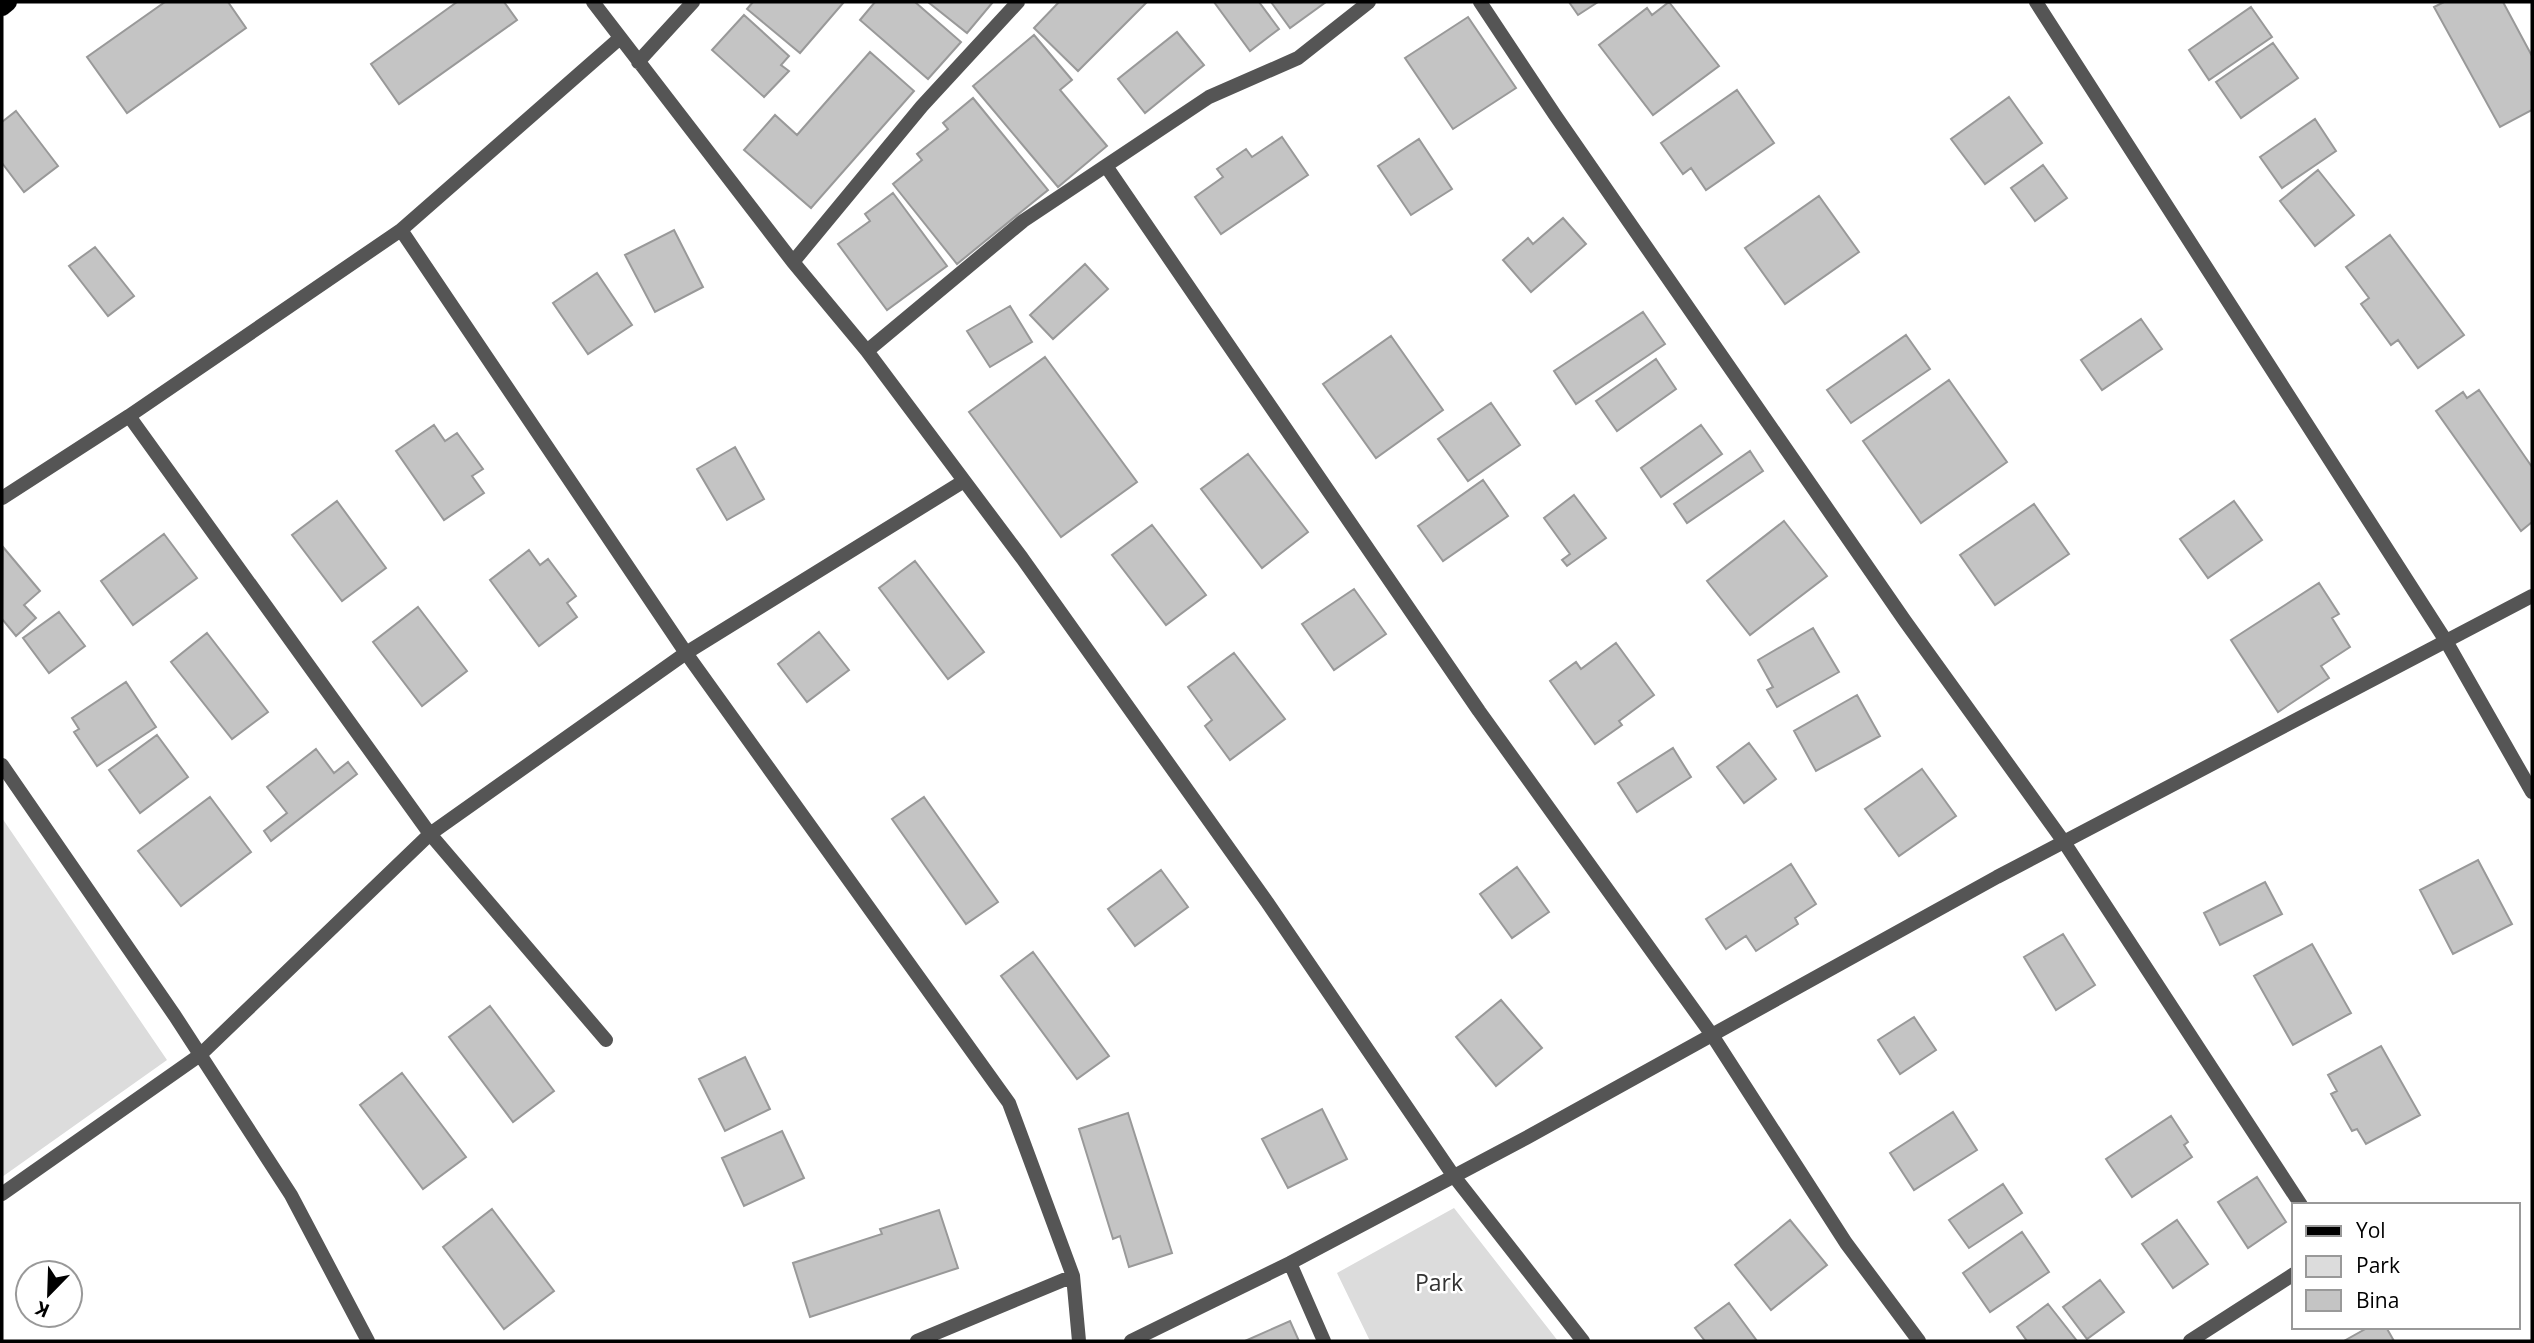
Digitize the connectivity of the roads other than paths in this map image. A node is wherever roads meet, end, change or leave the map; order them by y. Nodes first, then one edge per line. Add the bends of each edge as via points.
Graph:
1 (8, 2) edge
2 (593, 2) edge
3 (693, 2) edge
4 (1018, 2) edge
5 (1369, 2) edge
6 (1480, 2) edge
7 (2036, 2) edge
8 (2, 7) edge
9 (620, 38) junction
10 (638, 61) junction
11 (1106, 166) junction
12 (401, 230) junction
13 (793, 262) junction
14 (867, 351) junction
15 (129, 416) junction
16 (964, 481) junction
17 (2, 498) edge
18 (2532, 596) edge
19 (2446, 641) junction
20 (686, 653) junction
21 (2, 765) edge
22 (2532, 792) edge
23 (430, 834) junction
24 (2064, 842) junction
25 (1712, 1035) junction
26 (606, 1040) dead end
27 (200, 1055) junction
28 (1453, 1175) junction
29 (2, 1194) edge
30 (2300, 1203) edge
31 (1290, 1263) junction
32 (2292, 1275) edge
33 (1073, 1276) junction
34 (368, 1341) edge
35 (918, 1341) edge
36 (1079, 1341) edge
37 (1130, 1341) edge
38 (1324, 1341) edge
39 (1583, 1341) edge
40 (1919, 1341) edge
41 (2190, 1341) edge

1 - 8 main road
2 - 9 street
3 - 10 street
4 - 13 street via 922,106
5 - 11 street via 1298,58 1209,97
6 - 24 street via 1905,621
7 - 19 street
9 - 10 street
9 - 12 street
10 - 13 street
11 - 14 street via 1023,220
11 - 25 street via 1479,711
12 - 15 street
12 - 20 street
13 - 14 street
14 - 16 street
15 - 17 street
15 - 23 street
16 - 20 street
16 - 28 street via 1267,902
18 - 19 street
19 - 22 street
19 - 24 street
20 - 23 street
20 - 33 street via 1009,1103
21 - 27 street
23 - 26 street
23 - 27 street
24 - 25 street
24 - 30 street
25 - 28 street
25 - 40 street via 1846,1243
27 - 29 street
27 - 34 street via 291,1195
28 - 31 street
28 - 39 street
31 - 37 street
31 - 38 street
32 - 41 street
33 - 35 street
33 - 36 street

